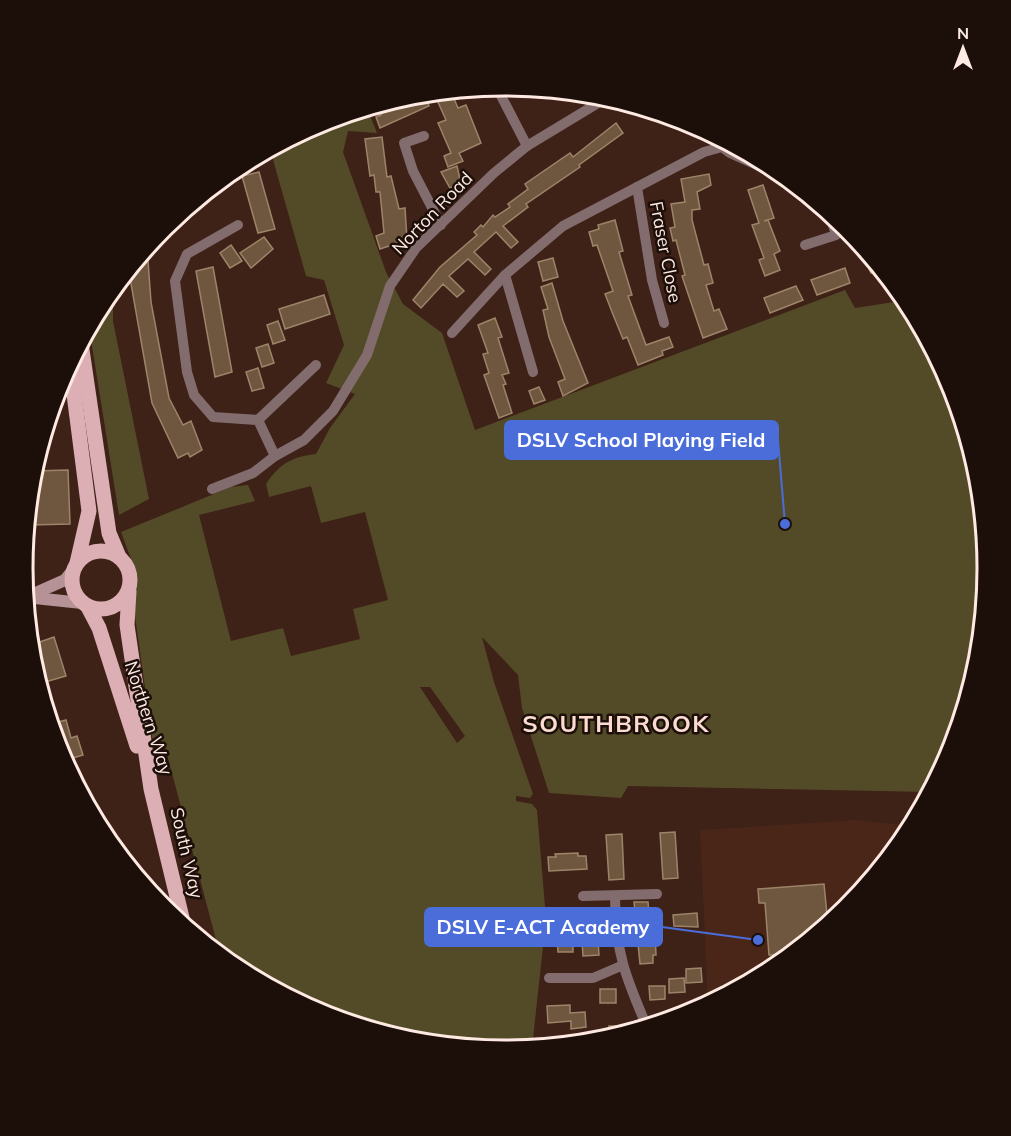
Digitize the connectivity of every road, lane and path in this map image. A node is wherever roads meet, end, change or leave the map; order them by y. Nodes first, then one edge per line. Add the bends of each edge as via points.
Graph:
1 (501, 96) edge
2 (595, 105) edge
3 (424, 136) dead end
4 (717, 145) edge
5 (527, 146) junction
6 (637, 187) junction
7 (238, 225) dead end
8 (441, 225) junction
9 (834, 229) edge
10 (805, 245) dead end
11 (505, 274) junction
12 (664, 323) dead end
13 (452, 333) dead end
14 (83, 357) edge
15 (316, 365) dead end
16 (533, 372) dead end
17 (72, 380) edge
18 (258, 420) junction
19 (275, 456) junction
20 (212, 489) dead end
21 (119, 557) junction
22 (75, 567) junction
23 (129, 591) junction
24 (34, 593) edge
25 (34, 597) edge
26 (85, 605) junction
27 (152, 789) junction
28 (657, 894) dead end
29 (583, 896) dead end
30 (615, 896) junction
31 (180, 911) edge
32 (621, 966) junction
33 (549, 978) dead end
34 (644, 1019) edge

1 - 5 street
2 - 5 street, Norton Road
3 - 8 street via 404,143
4 - 6 street, Fraser Close
5 - 8 street, Norton Road
6 - 11 street, Fraser Close via 563,226
6 - 12 street, Fraser Close via 647,256
7 - 18 street via 187,254 175,281 187,372 194,395 213,417
8 - 19 street, Norton Road via 416,248 390,286 367,355 333,411 304,440
9 - 10 street via 836,235
11 - 13 street, Fraser Close
11 - 16 street
14 - 21 main road via 109,533
15 - 18 street
17 - 22 main road via 89,511
18 - 19 street
19 - 20 street, Norton Road via 253,473
21 - 22 main road via 91,552
21 - 23 main road via 130,574
22 - 24 main road via 64,580
22 - 26 main road via 72,586
23 - 26 main road via 108,609
23 - 27 main road, Northern Way via 127,624
25 - 26 main road
26 - 27 main road, Northern Way via 99,628
27 - 31 main road, South Way
28 - 30 street
29 - 30 street
30 - 32 street
32 - 33 street via 593,978
32 - 34 street

